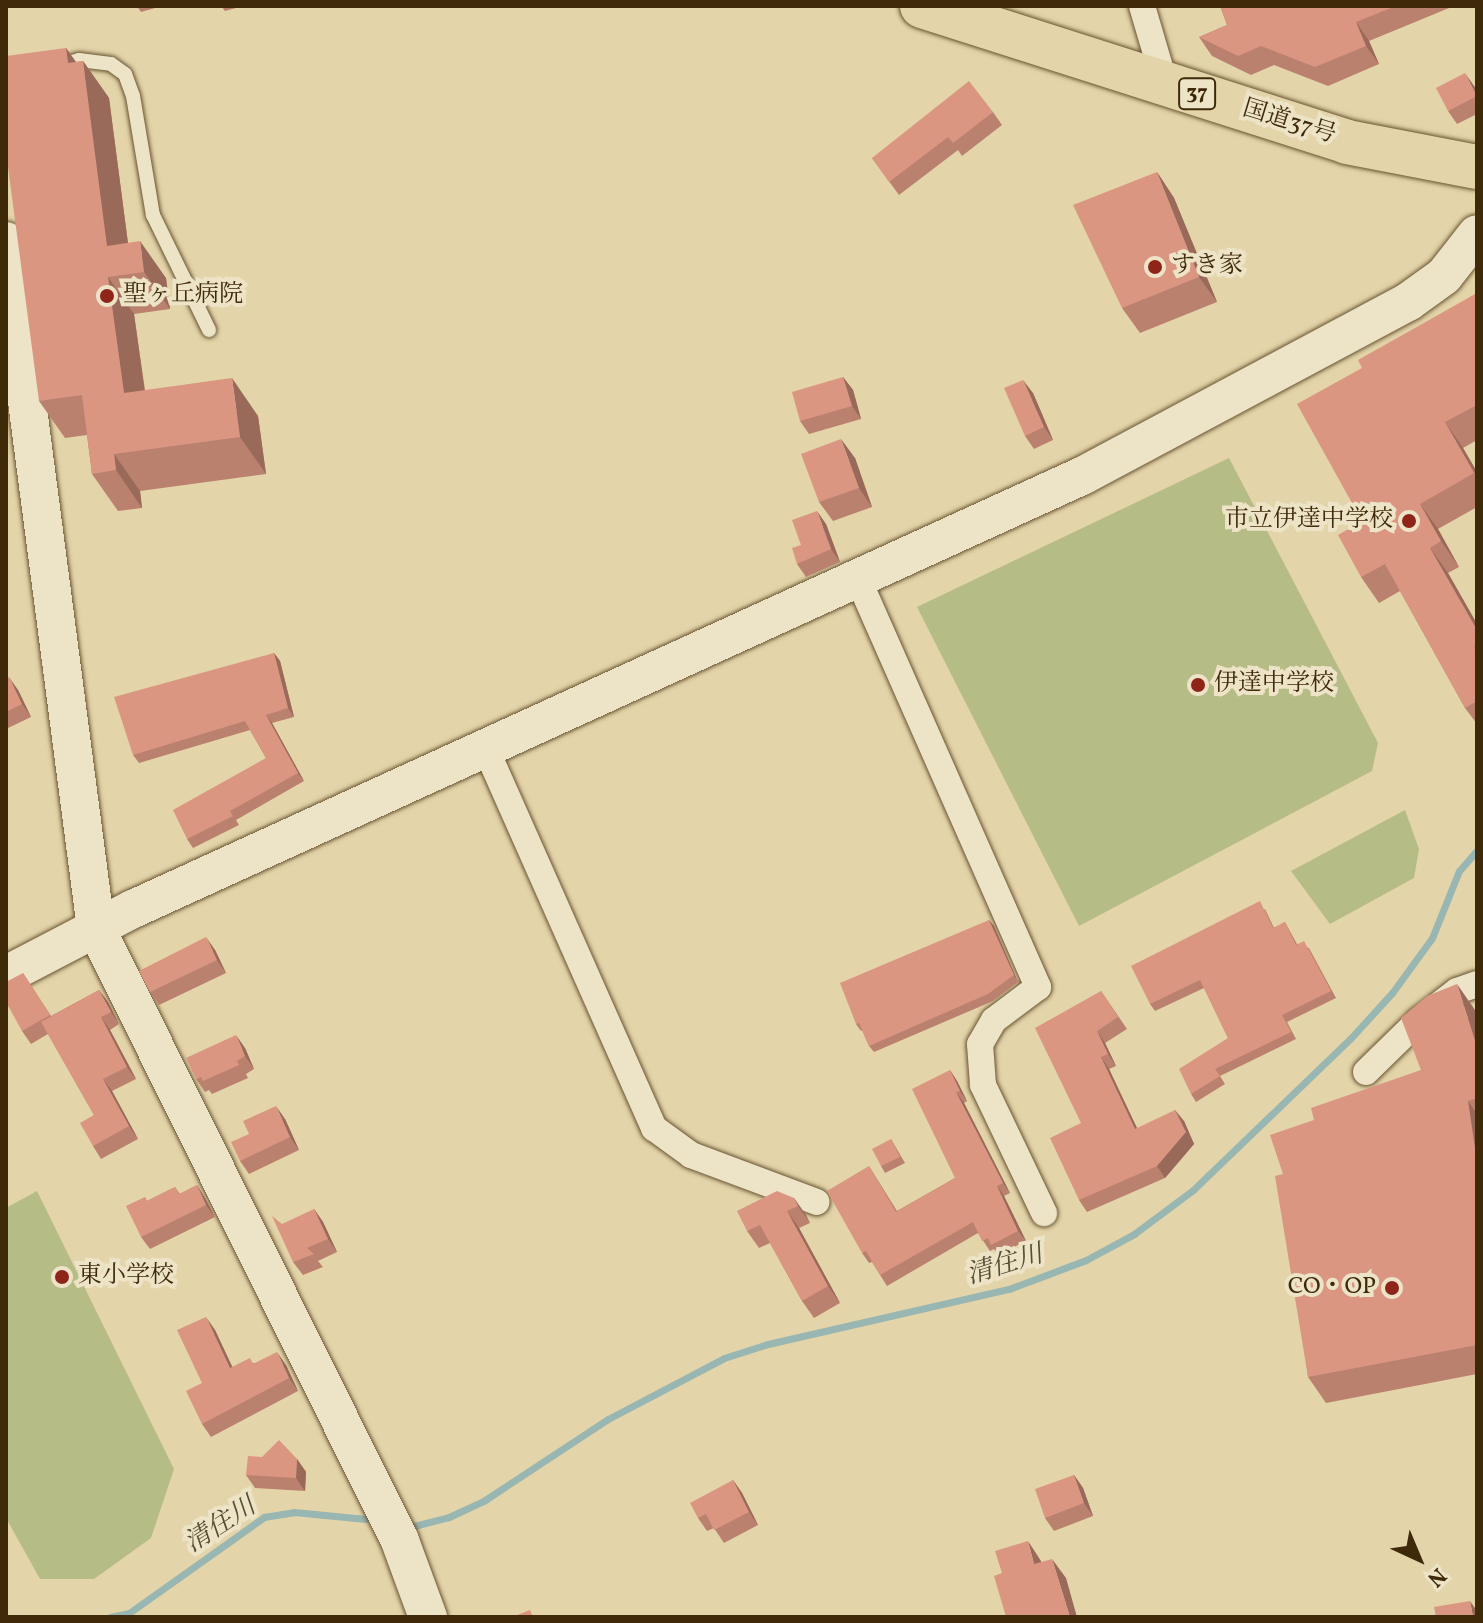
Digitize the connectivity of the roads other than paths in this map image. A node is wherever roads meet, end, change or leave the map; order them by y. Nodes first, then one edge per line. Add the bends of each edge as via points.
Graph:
1 (922, 6) edge
2 (1149, 8) edge
3 (35, 71) edge
4 (1165, 84) junction
5 (1477, 167) edge
6 (1477, 234) edge
7 (6, 241) edge
8 (209, 330) dead end
9 (859, 581) junction
10 (486, 749) junction
11 (96, 928) junction
12 (6, 975) edge
13 (1477, 984) edge
14 (1366, 1072) dead end
15 (817, 1202) dead end
16 (1044, 1213) dead end
17 (428, 1617) edge

1 - 4 highway, 国道37号 / 37
2 - 4 street
3 - 8 lane via 79,60 111,64 125,74 153,215
4 - 5 highway, 国道37号 / 37 via 1347,142
6 - 9 street via 1444,276 1408,302 1095,470
7 - 11 street
9 - 10 street
9 - 16 street via 1038,987 994,1020 980,1044 983,1085
10 - 11 street
10 - 15 street via 654,1128 691,1155
11 - 12 street
11 - 17 street via 400,1541
13 - 14 street via 1457,991 1418,1021

